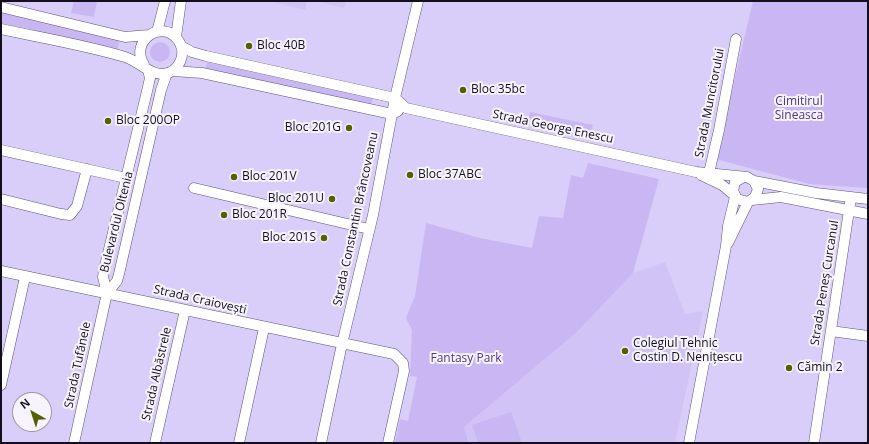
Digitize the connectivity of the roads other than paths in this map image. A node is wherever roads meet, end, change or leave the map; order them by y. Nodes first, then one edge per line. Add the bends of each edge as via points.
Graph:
1 (165, 1) edge
2 (181, 1) edge
3 (418, 1) edge
4 (1, 7) edge
5 (1, 29) edge
6 (153, 33) junction
7 (736, 39) dead end
8 (178, 41) junction
9 (146, 68) junction
10 (170, 72) junction
11 (395, 98) junction
12 (405, 108) junction
13 (392, 114) junction
14 (1, 150) edge
15 (87, 169) junction
16 (696, 172) junction
17 (709, 173) junction
18 (126, 178) junction
19 (742, 178) junction
20 (754, 181) junction
21 (194, 188) dead end
22 (734, 196) junction
23 (850, 197) junction
24 (868, 198) edge
25 (1, 199) edge
26 (750, 201) junction
27 (849, 211) junction
28 (868, 214) edge
29 (369, 228) junction
30 (726, 246) junction
31 (1, 271) edge
32 (25, 277) junction
33 (106, 293) junction
34 (184, 310) junction
35 (264, 328) junction
36 (831, 331) junction
37 (868, 336) edge
38 (342, 344) junction
39 (1, 385) edge
40 (74, 443) edge
41 (155, 443) edge
42 (239, 443) edge
43 (320, 443) edge
44 (388, 443) edge
45 (689, 443) edge
46 (814, 443) edge

1 - 6 street
2 - 8 street via 176,21
3 - 11 street, Strada Constantin Brâncoveanu
4 - 6 street via 125,36
5 - 9 street via 110,52 133,59
6 - 8 street via 168,33
6 - 9 street via 140,47 140,56
7 - 17 street, Strada Muncitorului via 720,130
8 - 10 street via 181,60
8 - 11 street via 192,52 206,56
9 - 10 street via 157,74
9 - 18 street, Bulevardul Oltenia via 150,78
10 - 13 street via 202,73
10 - 33 street, Bulevardul Oltenia via 161,90 119,274
11 - 12 street
11 - 13 street, Strada Constantin Brâncoveanu
12 - 13 street
12 - 16 street, Strada George Enescu
13 - 29 street, Strada Constantin Brâncoveanu
14 - 15 street
15 - 18 street
15 - 25 street via 77,206 70,215
16 - 17 street, Strada George Enescu
16 - 22 street, Strada George Enescu via 722,185
17 - 19 street, Strada George Enescu
18 - 33 street, Bulevardul Oltenia via 103,277
19 - 20 street via 747,177
19 - 22 street via 735,182
20 - 23 street
20 - 26 street via 758,193
21 - 29 street
22 - 26 street via 740,201
22 - 30 street
23 - 24 street
23 - 27 street, Strada Peneș Curcanul
26 - 27 street via 781,197
26 - 30 street
27 - 28 street
27 - 36 street, Strada Peneș Curcanul
29 - 38 street, Strada Constantin Brâncoveanu
30 - 45 street
31 - 32 street, Strada Craiovești
32 - 33 street, Strada Craiovești
32 - 39 street
33 - 34 street, Strada Craiovești
33 - 40 street, Strada Tufănele
34 - 35 street, Strada Craiovești
34 - 41 street, Strada Albăstrele
35 - 38 street, Strada Craiovești
35 - 42 street
36 - 37 street
36 - 46 street, Strada Peneș Curcanul
38 - 43 street, Strada Constantin Brâncoveanu
38 - 44 street, Strada Craiovești via 394,354 403,363 404,371

